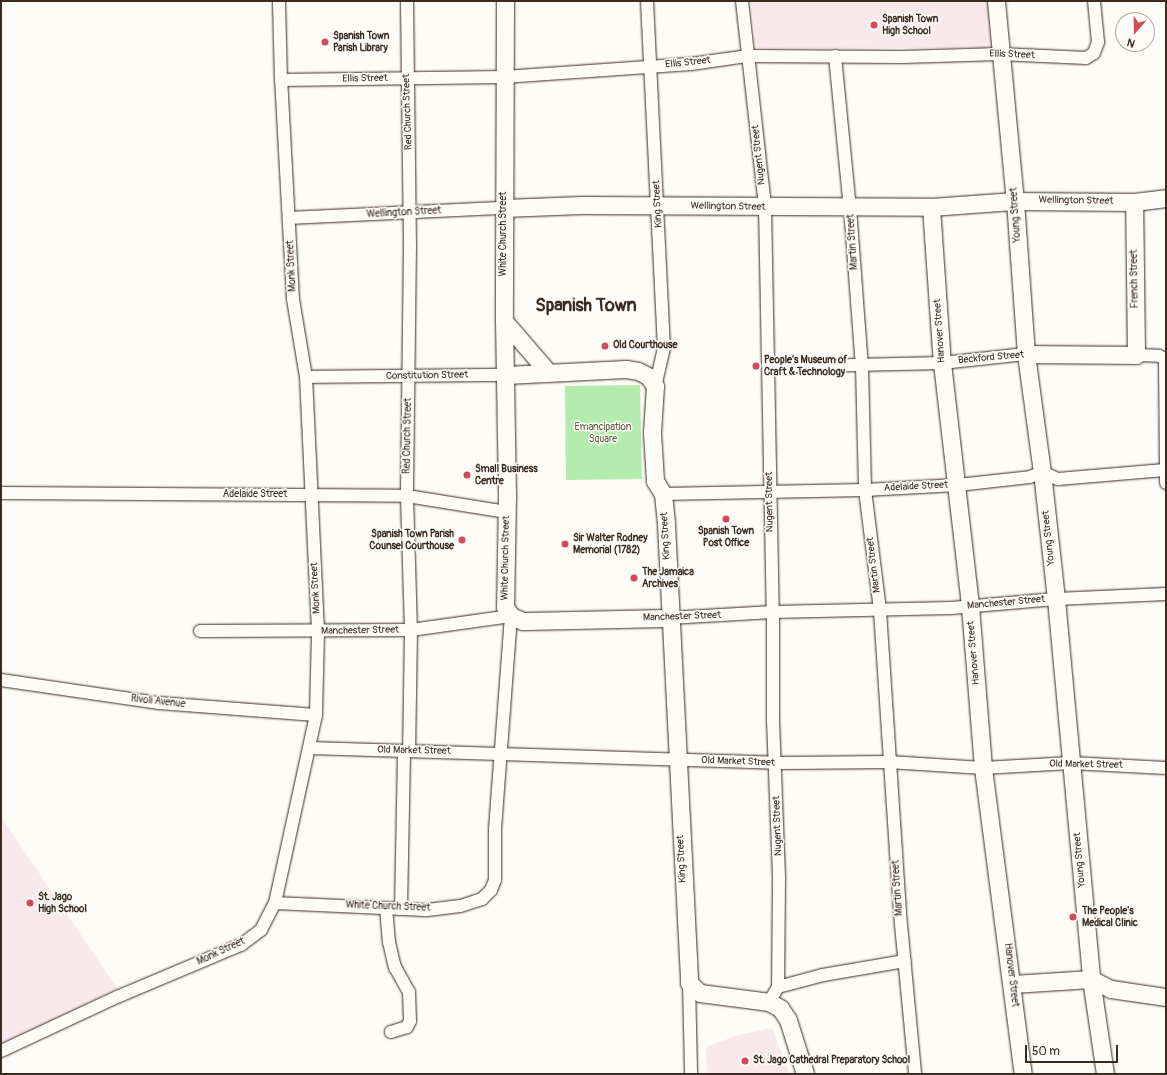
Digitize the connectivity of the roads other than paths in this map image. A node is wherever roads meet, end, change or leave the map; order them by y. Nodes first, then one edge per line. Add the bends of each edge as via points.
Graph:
1 (279, 1) edge
2 (408, 1) edge
3 (505, 1) edge
4 (647, 1) edge
5 (742, 1) edge
6 (996, 1) edge
7 (1094, 1) edge
8 (1000, 54) junction
9 (748, 56) junction
10 (836, 56) junction
11 (649, 66) junction
12 (504, 77) junction
13 (407, 78) junction
14 (281, 80) junction
15 (1166, 198) edge
16 (1015, 201) junction
17 (1134, 202) junction
18 (658, 206) junction
19 (765, 207) junction
20 (931, 207) junction
21 (504, 208) junction
22 (850, 208) junction
23 (410, 213) junction
24 (289, 218) junction
25 (504, 321) junction
26 (1026, 354) junction
27 (1136, 355) junction
28 (1165, 359) edge
29 (942, 362) junction
30 (862, 366) junction
31 (769, 367) junction
32 (548, 372) junction
33 (506, 375) junction
34 (409, 376) junction
35 (306, 377) junction
36 (655, 386) junction
37 (1165, 470) edge
38 (1042, 472) junction
39 (1166, 484) edge
40 (958, 485) junction
41 (865, 490) junction
42 (770, 492) junction
43 (1, 493) edge
44 (664, 494) junction
45 (312, 495) junction
46 (407, 496) junction
47 (507, 512) junction
48 (1166, 594) edge
49 (1056, 599) junction
50 (970, 606) junction
51 (880, 611) junction
52 (773, 612) junction
53 (511, 616) junction
54 (670, 618) junction
55 (411, 630) junction
56 (200, 631) dead end
57 (318, 631) junction
58 (1, 680) edge
59 (316, 715) junction
60 (310, 748) junction
61 (406, 751) junction
62 (500, 753) junction
63 (677, 760) junction
64 (889, 762) junction
65 (776, 763) junction
66 (1071, 763) junction
67 (983, 768) junction
68 (1166, 768) edge
69 (275, 903) junction
70 (386, 908) junction
71 (401, 909) junction
72 (905, 961) junction
73 (1091, 979) junction
74 (689, 983) junction
75 (1013, 984) junction
76 (778, 986) junction
77 (1166, 997) edge
78 (769, 1002) junction
79 (392, 1032) dead end
80 (1, 1051) edge
81 (690, 1074) edge
82 (805, 1074) edge
83 (915, 1074) edge
84 (1023, 1074) edge
85 (1105, 1074) edge

1 - 14 street, Monk Street
2 - 13 street, Red Church Street
3 - 12 street, White Church Street
4 - 11 street, King Street
5 - 9 street, Nugent Street
6 - 8 street, Young Street
7 - 8 street, Ellis Street via 1098,42 1094,52 1086,58
8 - 10 street, Ellis Street
8 - 16 street, Young Street
9 - 10 street, Ellis Street
9 - 11 street, Ellis Street via 691,64
9 - 19 street, Nugent Street
10 - 22 street, Martin Street
11 - 12 street, Ellis Street
11 - 18 street, King Street
12 - 13 street, Ellis Street
12 - 21 street, White Church Street
13 - 14 street, Ellis Street
13 - 23 street, Red Church Street
14 - 24 street, Monk Street
15 - 17 street, Wellington Street
16 - 17 street, Wellington Street
16 - 20 street, Wellington Street
16 - 26 street, Young Street
17 - 27 street, French Street
18 - 19 street, Wellington Street
18 - 21 street, Wellington Street
18 - 36 street, King Street via 664,348
19 - 22 street, Wellington Street
19 - 31 street, Nugent Street
20 - 22 street, Wellington Street
20 - 29 street, Hanover Street
21 - 23 street, Wellington Street
21 - 25 street, White Church Street
22 - 30 street, Martin Street
23 - 24 street, Wellington Street
23 - 34 street, Red Church Street
24 - 35 street, Monk Street via 294,300
25 - 32 street
25 - 33 street, White Church Street
26 - 27 street, Beckford Street
26 - 29 street, Beckford Street
26 - 38 street, Young Street
27 - 28 street, Beckford Street via 1159,356
28 - 37 street
29 - 30 street, Beckford Street
29 - 40 street, Hanover Street
30 - 31 street, Beckford Street
30 - 41 street, Martin Street
31 - 42 street, Nugent Street
32 - 33 street, Constitution Street
32 - 36 street, Constitution Street via 626,369 648,376
33 - 34 street, Constitution Street
33 - 47 street, White Church Street
34 - 35 street, Constitution Street
34 - 46 street, Red Church Street
35 - 45 street, Monk Street
36 - 44 street, King Street via 652,433 655,481
37 - 38 street via 1058,478
37 - 39 street
38 - 40 street, Adelaide Street via 1030,477
38 - 49 street, Young Street
40 - 41 street, Adelaide Street
40 - 50 street, Hanover Street
41 - 42 street, Adelaide Street
41 - 51 street, Martin Street
42 - 44 street, Adelaide Street
42 - 52 street, Nugent Street
43 - 45 street, Adelaide Street
44 - 54 street, King Street
45 - 46 street, Adelaide Street
45 - 57 street, Monk Street
46 - 47 street, Adelaide Street
46 - 55 street, Red Church Street
47 - 53 street, White Church Street via 506,607
48 - 49 street, Manchester Street
49 - 50 street, Manchester Street
49 - 66 street, Young Street
50 - 51 street, Manchester Street
50 - 67 street, Hanover Street
51 - 52 street, Manchester Street
51 - 64 street, Martin Street
52 - 54 street, Manchester Street
52 - 65 street, Nugent Street via 773,720
53 - 54 street, Manchester Street via 523,621
53 - 55 street, Manchester Street
53 - 62 street, White Church Street
54 - 63 street, King Street
55 - 57 street, Manchester Street
55 - 61 street, Red Church Street
56 - 57 street, Manchester Street
57 - 59 street, Monk Street
58 - 59 street, Rivoli Avenue via 159,703
59 - 60 street, Monk Street
60 - 61 street, Old Market Street
60 - 69 street, Monk Street
61 - 62 street, Old Market Street
61 - 71 street, Red Church Street
62 - 63 street, Old Market Street
62 - 71 street, White Church Street via 495,828 495,880 491,890 482,899 460,906 425,910
63 - 65 street, Old Market Street
63 - 74 street, King Street
64 - 65 street, Old Market Street
64 - 67 street, Old Market Street
64 - 72 street, Martin Street
65 - 76 street, Nugent Street
66 - 67 street, Old Market Street
66 - 68 street, Old Market Street
66 - 73 street, Young Street
67 - 75 street, Hanover Street
69 - 70 street, White Church Street
69 - 80 street, Monk Street via 261,930 241,945 118,997
70 - 71 street, White Church Street
70 - 79 street via 389,942 395,967 409,992 410,1021 407,1028
72 - 76 street via 823,975
72 - 83 street, Martin Street
73 - 75 street
73 - 77 street via 1111,988
73 - 85 street, Young Street
74 - 78 street via 700,993
74 - 81 street, King Street
75 - 84 street, Hanover Street
76 - 78 street, Nugent Street
78 - 82 street via 780,1008 788,1020

